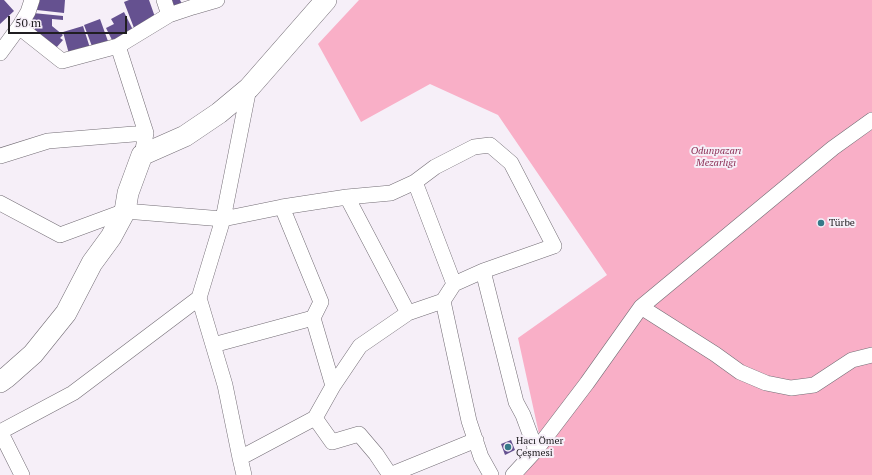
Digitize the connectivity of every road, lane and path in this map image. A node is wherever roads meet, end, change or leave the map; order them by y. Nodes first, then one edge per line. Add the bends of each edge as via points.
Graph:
1 (32, 0) edge
2 (164, 0) edge
3 (217, 0) edge
4 (326, 0) edge
5 (169, 15) junction
6 (19, 27) junction
7 (118, 46) junction
8 (0, 53) edge
9 (249, 88) junction
10 (872, 120) edge
11 (146, 133) junction
12 (142, 155) junction
13 (0, 156) edge
14 (415, 182) junction
15 (347, 196) junction
16 (0, 203) edge
17 (282, 207) junction
18 (125, 211) junction
19 (223, 219) junction
20 (483, 271) junction
21 (454, 284) junction
22 (199, 298) junction
23 (443, 301) junction
24 (641, 307) junction
25 (408, 313) junction
26 (313, 318) junction
27 (213, 345) junction
28 (872, 355) edge
29 (0, 382) edge
30 (333, 386) junction
31 (315, 418) junction
32 (0, 432) edge
33 (476, 440) junction
34 (536, 450) junction
35 (240, 458) junction
36 (22, 475) edge
37 (244, 475) edge
38 (390, 475) edge
39 (491, 475) edge
40 (513, 475) edge

1 - 6 street
2 - 5 street
3 - 5 street
4 - 9 street
5 - 7 street
6 - 7 street via 62,61
6 - 8 street
7 - 11 street
9 - 12 street via 185,136
9 - 19 street
10 - 24 street via 833,148
11 - 12 street
11 - 13 street via 48,141
12 - 18 street via 128,193
14 - 15 street via 391,193
14 - 20 street via 435,167 474,146 490,144 511,163 554,246
14 - 21 street
15 - 17 street
15 - 25 street
16 - 18 street via 60,235
17 - 19 street
17 - 26 street via 320,302
18 - 19 street
18 - 29 street via 111,237 92,263 66,313 33,354
19 - 22 street
20 - 21 street
20 - 34 street via 516,402
21 - 23 street
22 - 27 street
22 - 32 street via 73,393
23 - 25 street
23 - 33 street via 469,421
24 - 28 street via 740,372 766,383 791,388 814,385 852,360
24 - 34 street
25 - 30 street via 360,346
26 - 27 street
26 - 30 street
27 - 35 street via 225,385
30 - 31 street
31 - 35 street
31 - 38 street via 332,442 359,434
32 - 36 street
33 - 38 street
33 - 39 street via 481,457
34 - 40 street
35 - 37 street

